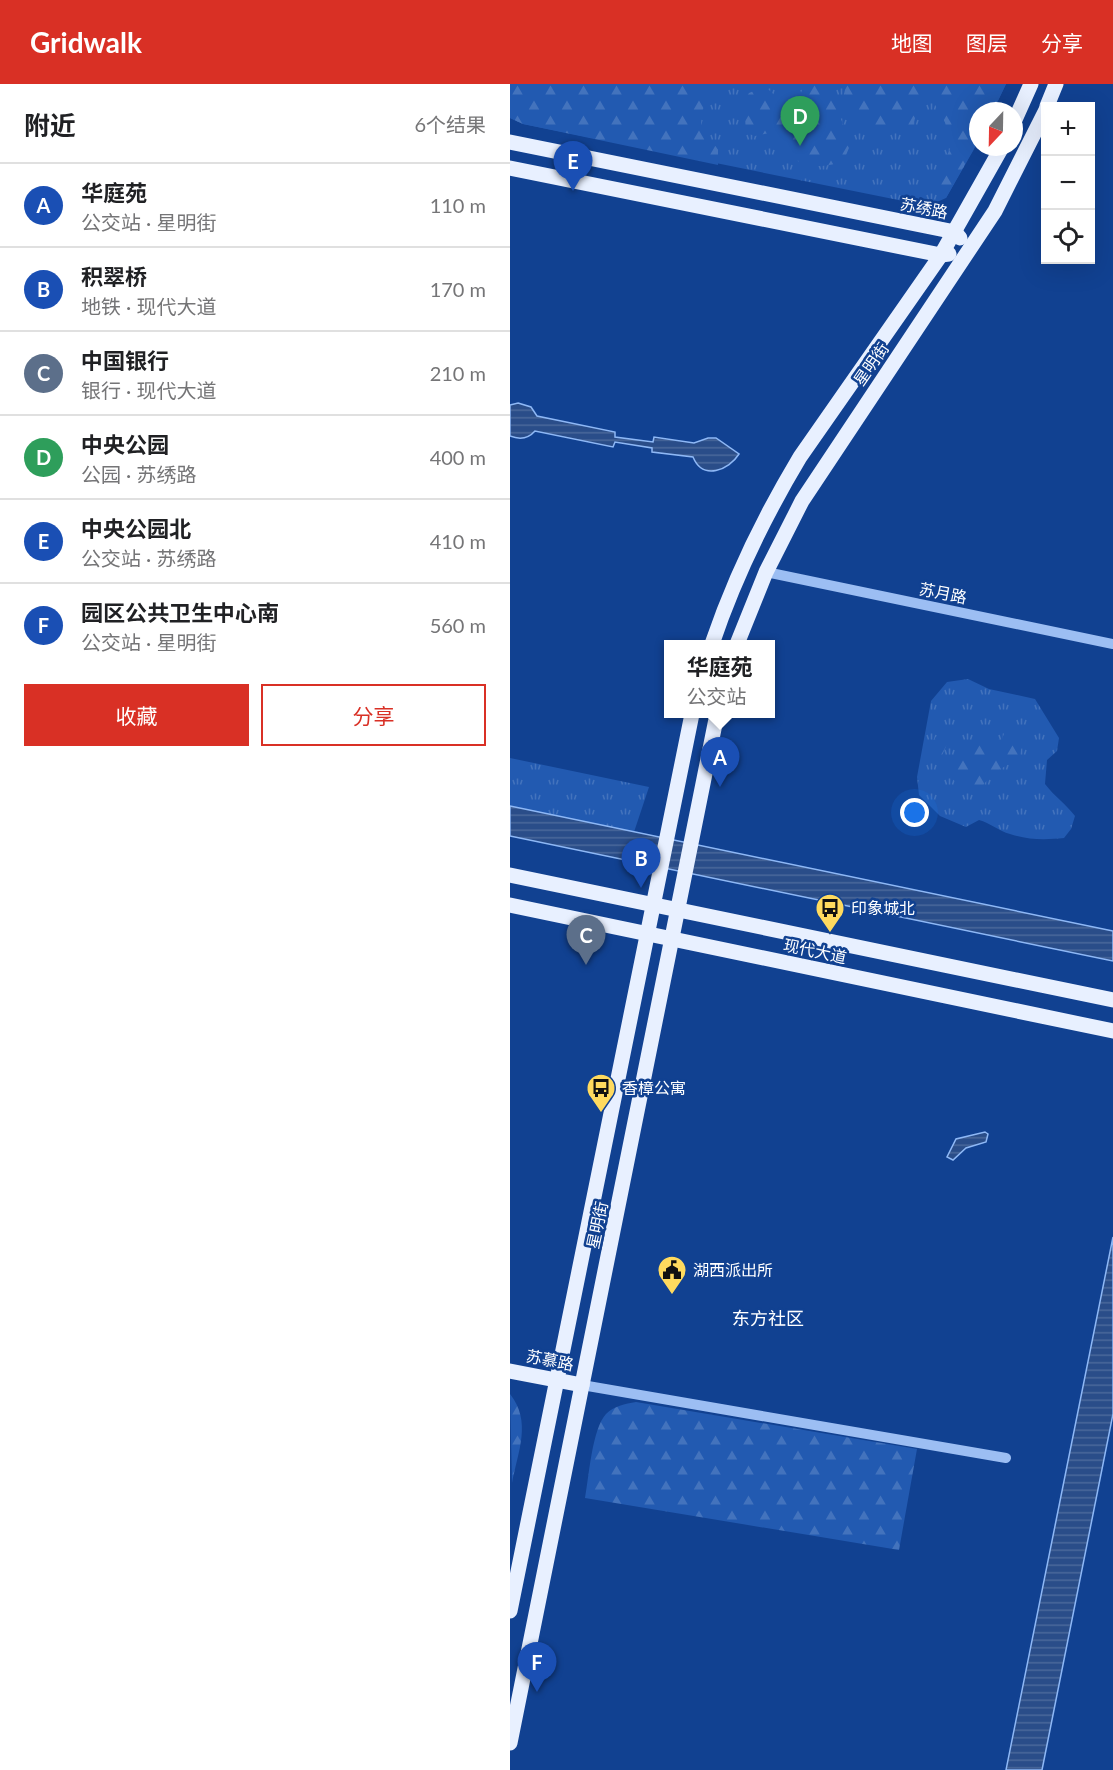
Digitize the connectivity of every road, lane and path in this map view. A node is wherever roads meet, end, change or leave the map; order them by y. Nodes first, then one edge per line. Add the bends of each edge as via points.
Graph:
1 (1031, 84) edge
2 (1056, 84) edge
3 (1023, 102) edge
4 (1048, 102) edge
5 (1041, 119) edge
6 (510, 142) edge
7 (997, 156) edge
8 (510, 168) edge
9 (955, 232) junction
10 (969, 250) junction
11 (941, 255) junction
12 (766, 572) junction
13 (714, 640) edge
14 (739, 640) edge
15 (1113, 644) edge
16 (691, 718) edge
17 (716, 718) edge
18 (510, 875) edge
19 (653, 904) junction
20 (510, 905) edge
21 (679, 910) junction
22 (647, 934) junction
23 (673, 940) junction
24 (1113, 999) edge
25 (1113, 1031) edge
26 (510, 1371) edge
27 (557, 1379) junction
28 (582, 1385) junction
29 (1006, 1458) dead end
30 (510, 1611) edge
31 (510, 1743) edge

1 - 3 main road
2 - 4 main road, 星明街
5 - 10 main road, 星明街 via 1008,189
6 - 9 main road, 苏绣路
7 - 9 main road, 星明街
8 - 11 main road
9 - 10 main road, 苏绣路
9 - 11 main road, 星明街
10 - 11 main road
10 - 12 main road, 星明街 via 822,468
11 - 13 main road, 星明街 via 786,480 747,554
12 - 14 main road, 星明街
12 - 15 street, 苏月路
16 - 19 main road, 星明街
17 - 21 main road, 星明街
18 - 19 main road, 现代大道
19 - 21 main road, 现代大道
19 - 22 main road, 星明街
20 - 22 main road, 现代大道
21 - 23 main road, 星明街
21 - 24 main road, 现代大道
22 - 23 main road, 现代大道
22 - 27 main road, 星明街
23 - 25 main road, 现代大道
23 - 28 main road, 星明街
26 - 27 main road, 苏慕路
27 - 28 main road, 苏慕路
27 - 30 main road, 星明街
28 - 29 street
28 - 31 main road, 星明街

